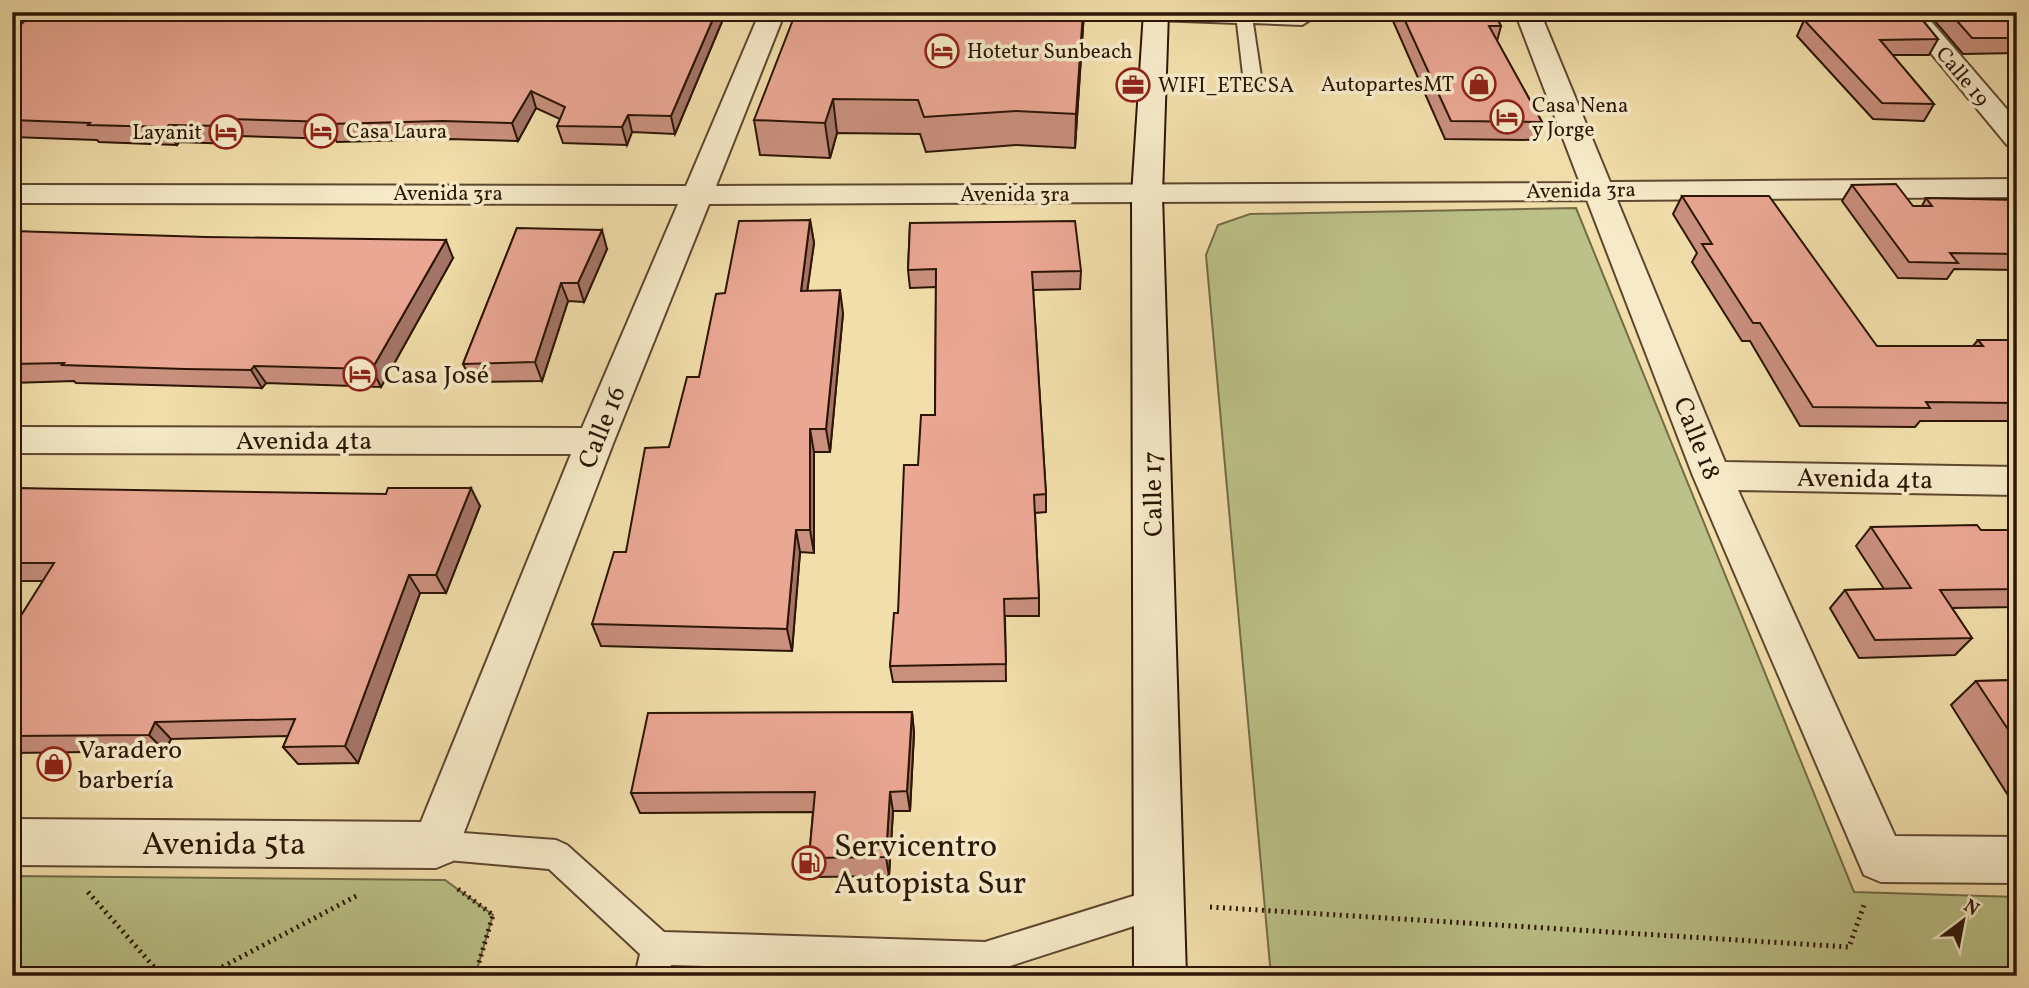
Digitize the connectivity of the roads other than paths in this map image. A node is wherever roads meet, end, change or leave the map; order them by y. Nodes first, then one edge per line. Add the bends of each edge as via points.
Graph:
1 (19, 12) edge
2 (773, 12) edge
3 (1527, 12) edge
4 (1909, 12) edge
5 (1156, 13) edge
6 (12, 18) edge
7 (1244, 18) junction
8 (1302, 20) dead end
9 (1253, 83) dead end
10 (2017, 139) edge
11 (2017, 187) edge
12 (1599, 190) junction
13 (698, 192) junction
14 (12, 194) edge
15 (1147, 195) junction
16 (12, 440) edge
17 (596, 441) junction
18 (1712, 476) junction
19 (2017, 481) edge
20 (12, 842) edge
21 (436, 845) junction
22 (2017, 860) edge
23 (1159, 903) junction
24 (655, 962) edge
25 (1160, 976) edge

1 - 6 street
2 - 13 street, Calle 16
3 - 12 street, Calle 18
4 - 10 street, Calle 19
5 - 7 lane
5 - 15 street, Calle 17
7 - 8 lane
7 - 9 lane
11 - 12 street, Avenida 3ra
12 - 15 street, Avenida 3ra
12 - 18 street, Calle 18
13 - 14 street, Avenida 3ra
13 - 15 street, Avenida 3ra
13 - 17 street, Calle 16
15 - 23 street, Calle 17
16 - 17 street, Avenida 4ta
17 - 21 street, Calle 16
18 - 19 street, Avenida 4ta
18 - 22 street, Calle 18 via 1881,859
20 - 21 street, Avenida 5ta
21 - 24 lane via 556,855
23 - 24 lane via 985,958
23 - 25 street, Calle 17

